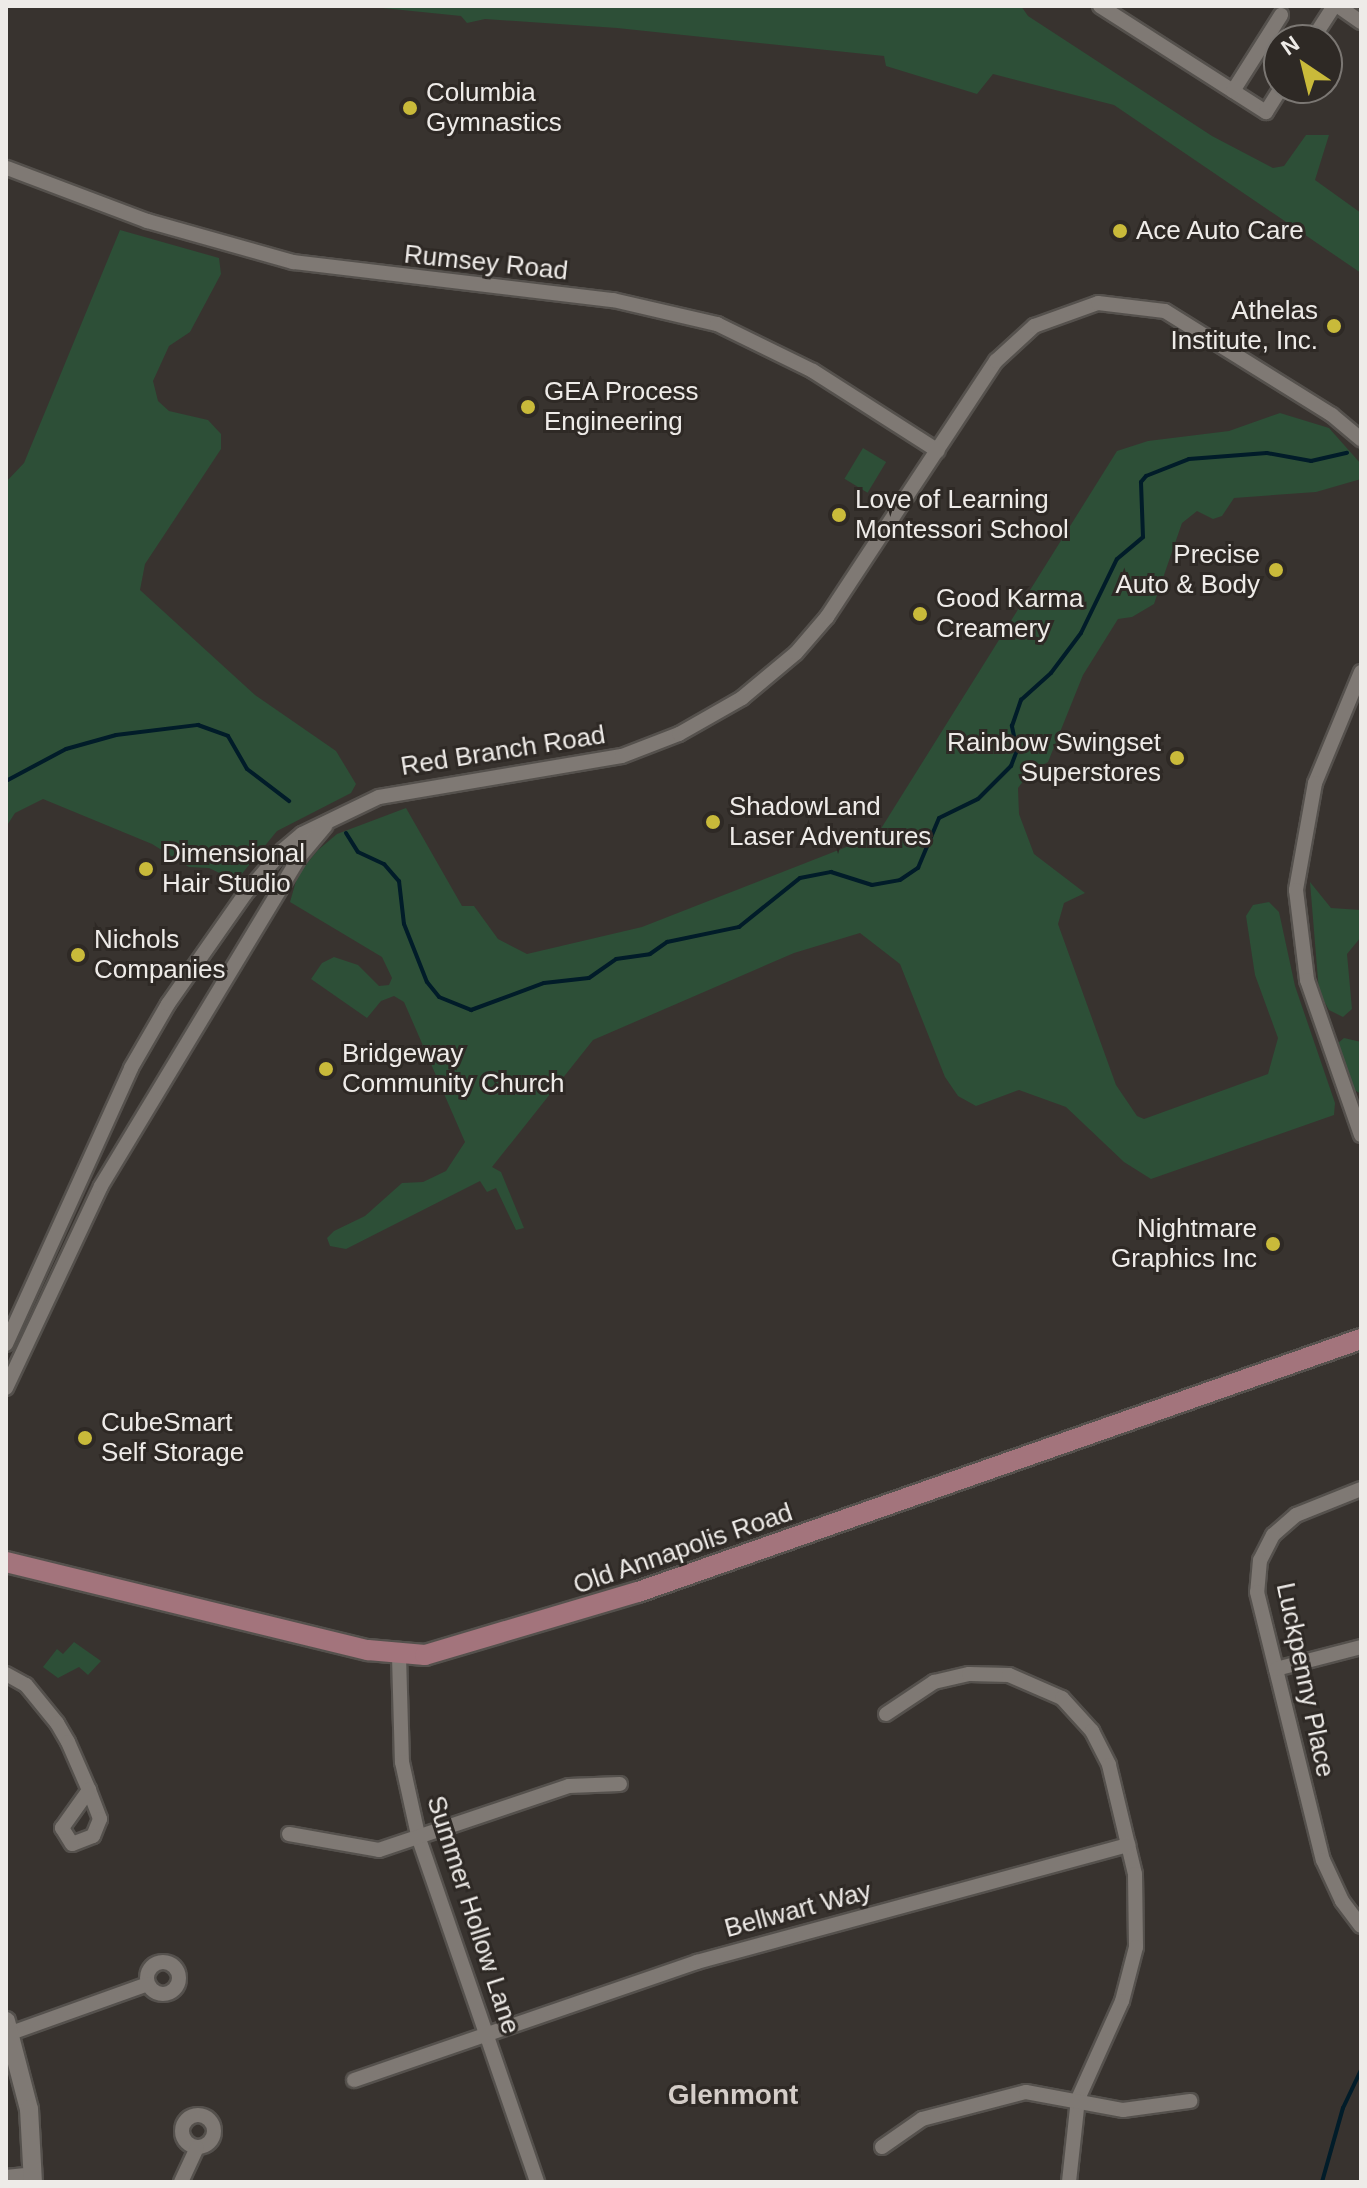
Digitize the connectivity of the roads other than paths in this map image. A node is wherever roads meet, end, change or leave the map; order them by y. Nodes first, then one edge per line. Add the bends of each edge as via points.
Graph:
1 (1100, 6) edge
2 (1336, 6) edge
3 (1281, 15) dead end
4 (1361, 22) edge
5 (1323, 24) edge
6 (1233, 91) junction
7 (1271, 104) edge
8 (7, 168) edge
9 (1361, 439) edge
10 (938, 451) junction
11 (1361, 672) edge
12 (328, 822) junction
13 (1361, 1135) edge
14 (1361, 1339) edge
15 (6, 1344) edge
16 (6, 1388) edge
17 (1361, 1489) edge
18 (6, 1562) edge
19 (1361, 1647) edge
20 (399, 1656) junction
21 (1276, 1669) junction
22 (6, 1674) edge
23 (886, 1714) dead end
24 (620, 1784) dead end
25 (89, 1790) dead end
26 (289, 1834) dead end
27 (419, 1839) junction
28 (1128, 1845) junction
29 (1361, 1926) edge
30 (148, 1984) dead end
31 (8, 2027) edge
32 (486, 2035) junction
33 (354, 2080) dead end
34 (1078, 2099) junction
35 (1190, 2101) dead end
36 (197, 2147) dead end
37 (882, 2147) dead end
38 (6, 2177) edge
39 (33, 2178) edge
40 (181, 2182) edge
41 (537, 2182) edge
42 (1069, 2182) edge

1 - 6 street
2 - 4 street
2 - 5 street
3 - 6 street
6 - 7 street via 1266,112
8 - 10 street, Rumsey Road via 147,221 293,262 613,300 717,324 813,371
9 - 10 street, Red Branch Road via 1189,324 1148,306 1114,302 1073,308 1020,336 996,361
10 - 12 street, Red Branch Road via 850,587 812,635 768,679 708,719 622,756 405,790
11 - 13 street via 1315,783 1296,890 1307,980
12 - 15 street, Red Branch Road via 302,834 266,868 168,1004 108,1116
12 - 16 street, Red Branch Road via 301,855 101,1186
14 - 20 main road, Old Annapolis Road via 562,1617 453,1650
17 - 21 street, Luckpenny Place via 1296,1515 1266,1548 1257,1592
18 - 20 main road, Old Annapolis Road
19 - 21 street
20 - 27 street, Summer Hollow Lane via 402,1762
21 - 29 street, Luckpenny Place via 1323,1860
22 - 25 street via 26,1685 49,1711
23 - 28 street via 916,1689 969,1674 1009,1675 1046,1687 1079,1713 1101,1747
24 - 27 street via 569,1786
26 - 27 street via 362,1850
27 - 32 street, Summer Hollow Lane
28 - 32 street, Bellwart Way via 697,1962
28 - 34 street via 1137,1896 1130,1974
30 - 31 street
31 - 39 street via 29,2109
32 - 33 street, Bellwart Way
32 - 41 street, Summer Hollow Lane
34 - 35 street via 1123,2110
34 - 37 street via 1044,2092 1006,2096 907,2125
34 - 42 street
36 - 40 street
38 - 39 street

